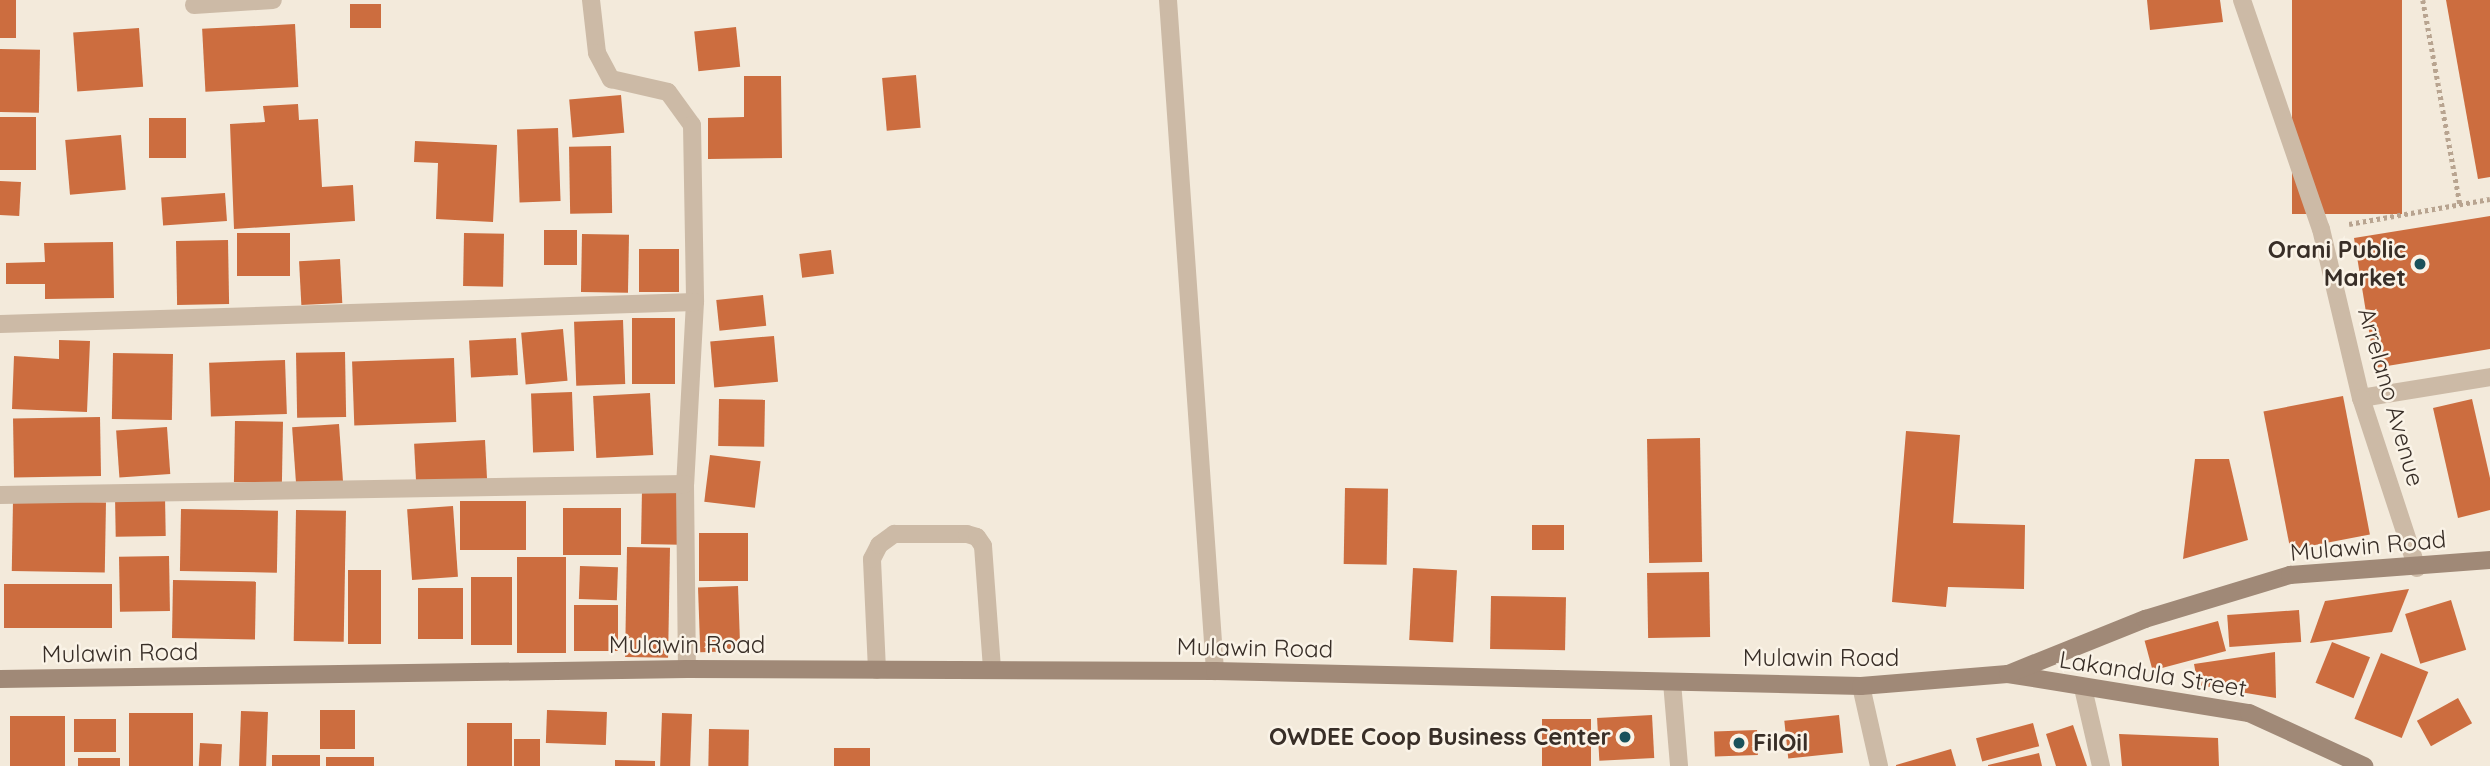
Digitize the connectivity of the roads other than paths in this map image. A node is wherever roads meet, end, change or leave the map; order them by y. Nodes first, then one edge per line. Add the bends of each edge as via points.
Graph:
1 (273, 0) edge
2 (591, 0) edge
3 (1168, 0) edge
4 (2242, 0) edge
5 (194, 5) dead end
6 (695, 302) junction
7 (0, 324) edge
8 (2490, 377) edge
9 (2361, 398) junction
10 (685, 484) junction
11 (0, 495) edge
12 (2490, 560) edge
13 (2417, 568) junction
14 (687, 669) junction
15 (877, 670) junction
16 (992, 670) junction
17 (1214, 671) junction
18 (2008, 674) junction
19 (0, 679) edge
20 (1672, 682) junction
21 (1861, 686) junction
22 (2082, 688) junction
23 (1679, 766) edge
24 (1879, 766) edge
25 (2101, 766) edge
26 (2364, 766) edge

1 - 5 street
2 - 6 street via 597,54 611,79 668,92 692,125
3 - 17 street
4 - 9 street, Arrelano Avenue via 2320,229
6 - 7 street
6 - 10 street
8 - 9 street
9 - 13 street, Arrelano Avenue
10 - 11 street
10 - 14 street
12 - 13 main road, Mulawin Road
13 - 18 main road, Mulawin Road via 2290,575 2145,619
14 - 15 main road, Mulawin Road
14 - 19 main road, Mulawin Road
15 - 16 main road, Mulawin Road
15 - 16 street via 872,559 878,545 894,534 977,537 983,546
16 - 17 main road, Mulawin Road
17 - 20 main road, Mulawin Road
18 - 21 main road, Mulawin Road
18 - 22 main road, Lakandula Street
20 - 21 main road, Mulawin Road
20 - 23 street
21 - 24 street
22 - 25 street
22 - 26 main road, Lakandula Street via 2249,713

